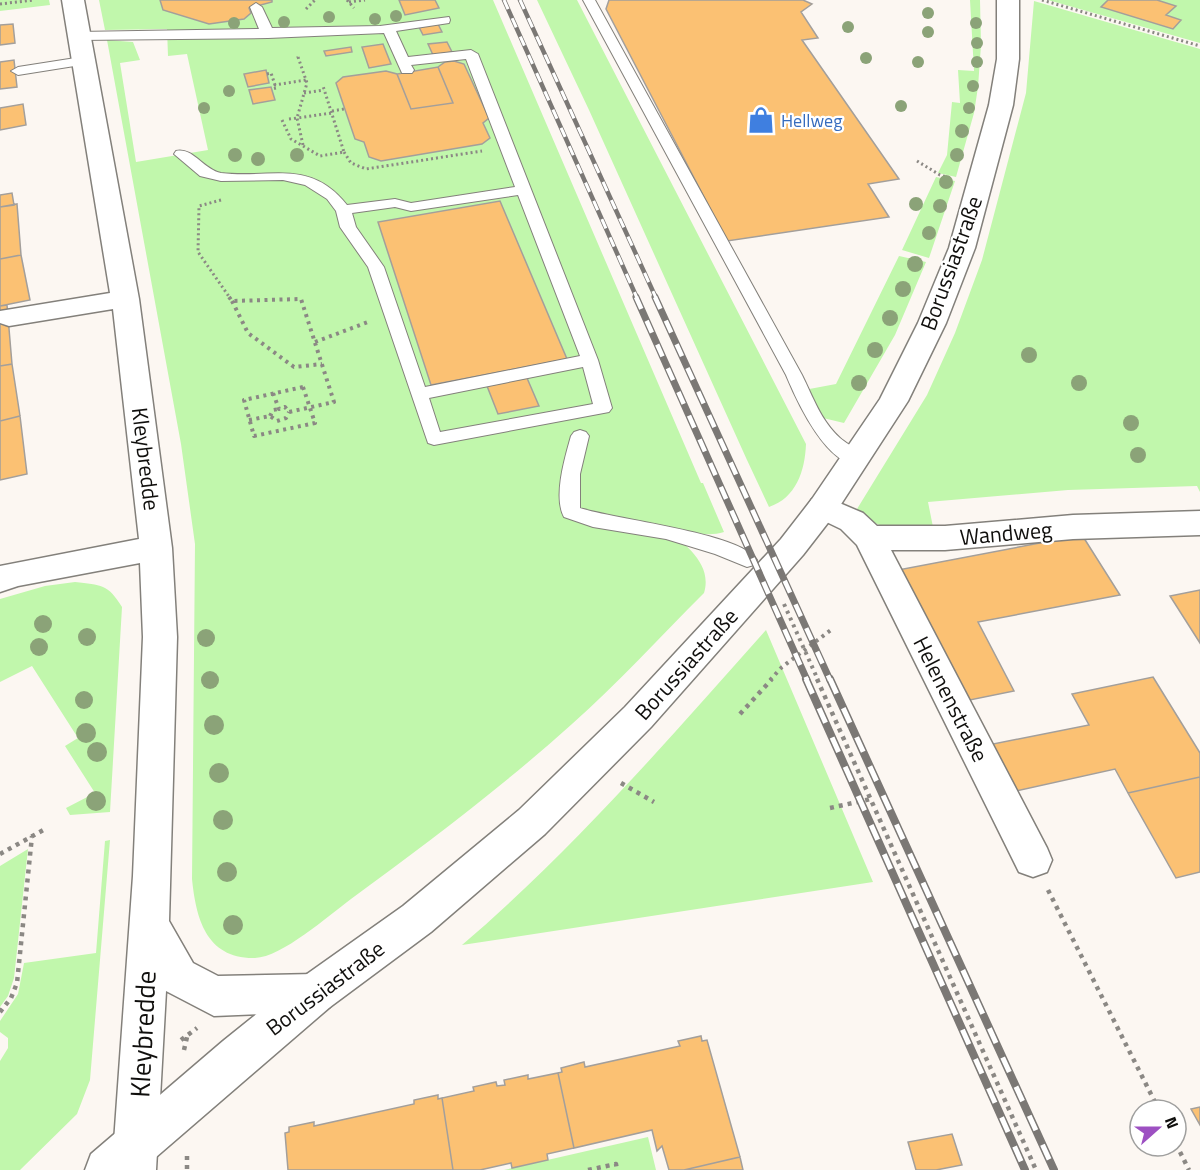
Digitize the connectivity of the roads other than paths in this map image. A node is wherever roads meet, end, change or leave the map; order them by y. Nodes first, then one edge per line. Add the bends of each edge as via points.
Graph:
1 (73, 0) edge
2 (589, 0) edge
3 (1008, 0) edge
4 (256, 7) dead end
5 (444, 20) dead end
6 (389, 29) junction
7 (268, 34) junction
8 (80, 49) junction
9 (18, 71) dead end
10 (181, 154) dead end
11 (522, 190) junction
12 (343, 210) junction
13 (125, 299) junction
14 (9, 317) dead end
15 (590, 360) junction
16 (418, 394) junction
17 (580, 436) dead end
18 (857, 459) junction
19 (823, 507) junction
20 (1200, 523) edge
21 (869, 537) junction
22 (156, 548) junction
23 (747, 560) dead end
24 (0, 580) edge
25 (1033, 860) road end
26 (149, 923) junction
27 (315, 993) junction
28 (125, 1162) edge

1 - 8 street, Kleybredde
2 - 18 lane via 794,375 820,430 837,448
3 - 18 street, Borussiastraße via 1008,59 1001,105 962,248 932,323 893,401
4 - 7 lane
5 - 6 lane
6 - 7 lane
6 - 11 lane via 405,66 471,54
7 - 8 lane
8 - 9 lane
8 - 13 street, Kleybredde
10 - 12 lane via 205,173 221,177 283,176 310,182 332,196
11 - 12 lane via 411,207 396,203
11 - 15 lane
12 - 16 lane via 348,227 376,267
13 - 14 street
13 - 22 street, Kleybredde
15 - 16 lane
15 - 16 lane via 603,408 434,439
17 - 23 lane via 571,469 571,512 593,520 667,532
18 - 19 street, Borussiastraße
19 - 21 street via 852,521
19 - 27 street, Borussiastraße via 792,547 638,717 549,806 417,919
20 - 21 street, Wandweg via 945,538
21 - 25 street, Helenenstraße
22 - 24 street
22 - 26 street, Kleybredde via 160,636
26 - 27 street, Kleybredde via 179,977 214,996
26 - 28 street, Kleybredde
27 - 28 street, Borussiastraße via 199,1089

